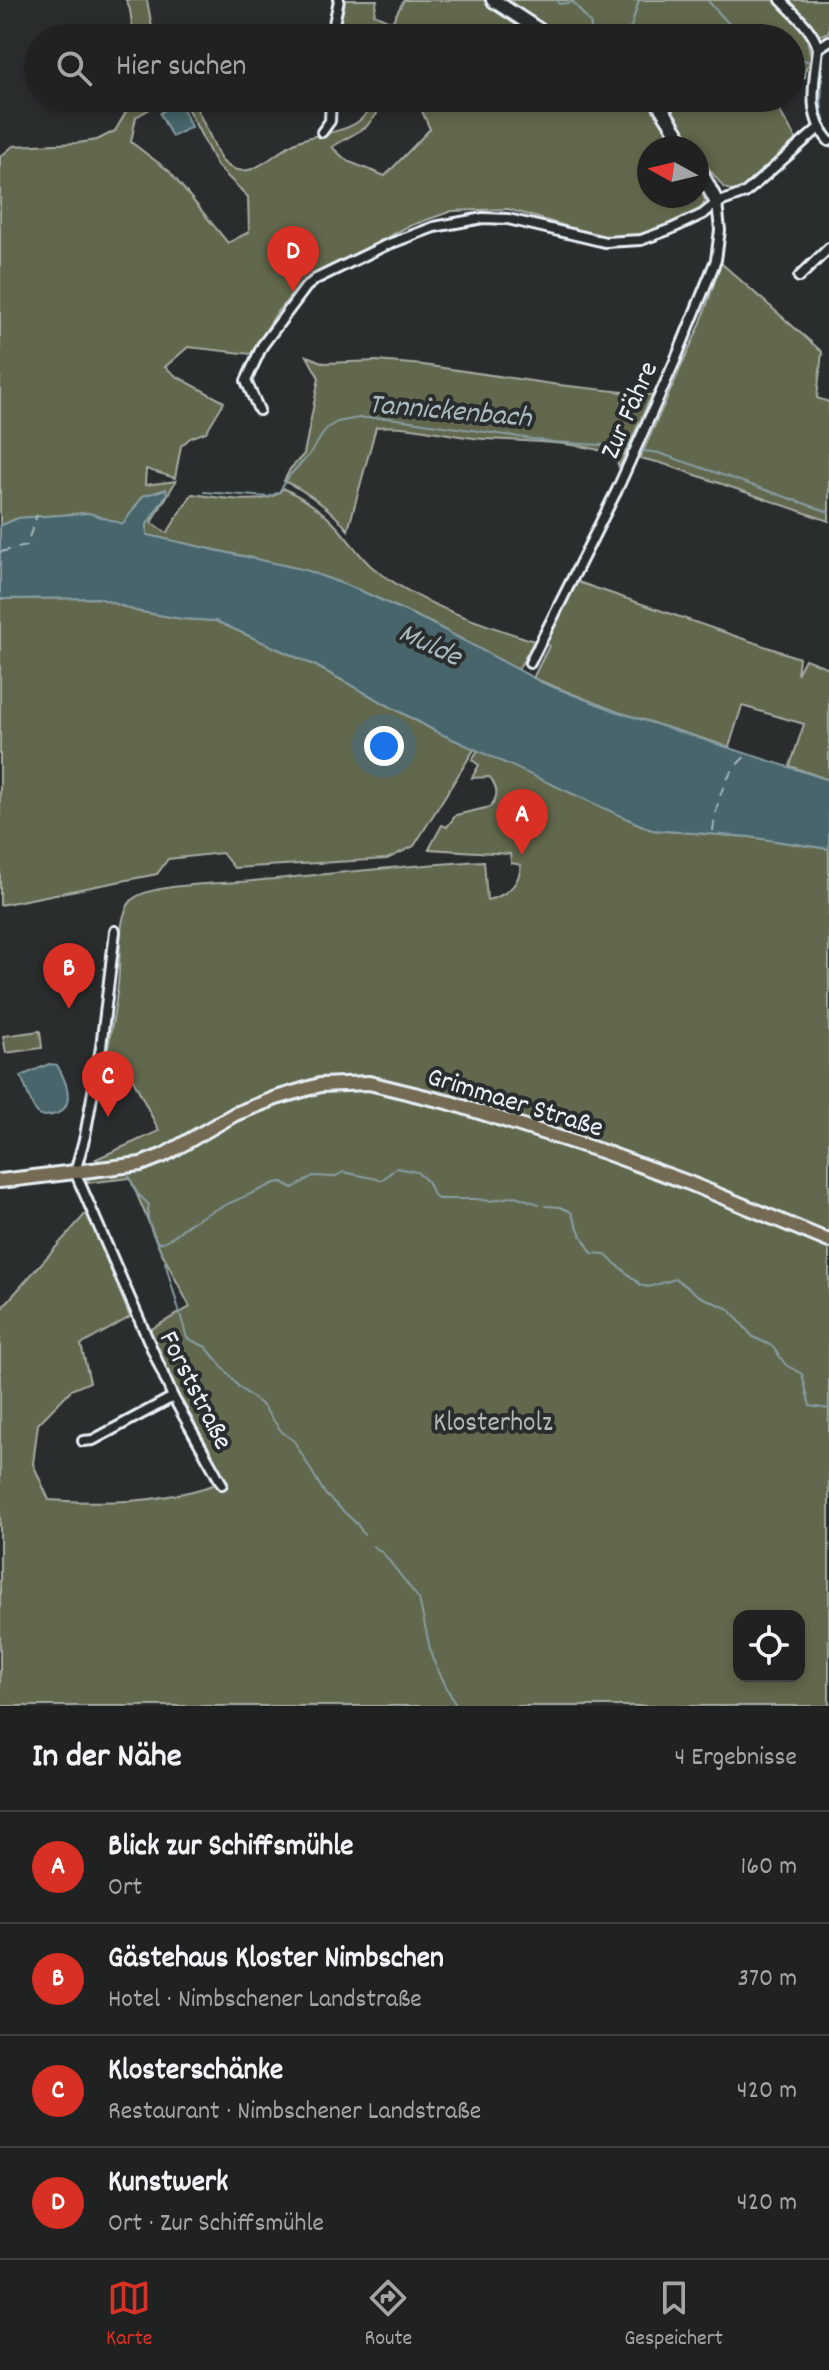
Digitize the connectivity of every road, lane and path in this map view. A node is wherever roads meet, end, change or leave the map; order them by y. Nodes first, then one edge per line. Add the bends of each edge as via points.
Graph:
1 (339, 0) edge
2 (493, 0) edge
3 (781, 0) edge
4 (334, 24) edge
5 (530, 24) edge
6 (804, 24) edge
7 (805, 25) edge
8 (829, 41) edge
9 (818, 48) junction
10 (330, 112) edge
11 (664, 112) edge
12 (819, 128) junction
13 (322, 132) dead end
14 (679, 136) edge
15 (829, 141) edge
16 (709, 188) edge
17 (717, 203) junction
18 (829, 248) edge
19 (799, 277) dead end
20 (259, 410) dead end
21 (530, 663) dead end
22 (115, 931) dead end
23 (75, 1172) junction
24 (0, 1181) edge
25 (829, 1241) edge
26 (173, 1397) junction
27 (83, 1441) dead end
28 (222, 1484) dead end

1 - 4 street
2 - 5 street
3 - 6 street
7 - 9 street
8 - 9 street
9 - 12 street via 813,103
10 - 13 street
11 - 14 street
12 - 15 street
12 - 17 street via 745,193
16 - 17 street, Zur Fähre
17 - 20 street via 641,240 605,242 483,218 397,240 306,287 262,346 246,381
17 - 21 street, Zur Fähre via 716,260 675,361
18 - 19 street
22 - 23 street via 101,1047
23 - 24 main road, Grimmaer Straße
23 - 25 main road, Grimmaer Straße via 158,1158 235,1114 294,1092 334,1083 376,1084 604,1152
23 - 26 street, Forststraße
26 - 27 street
26 - 28 street, Forststraße

